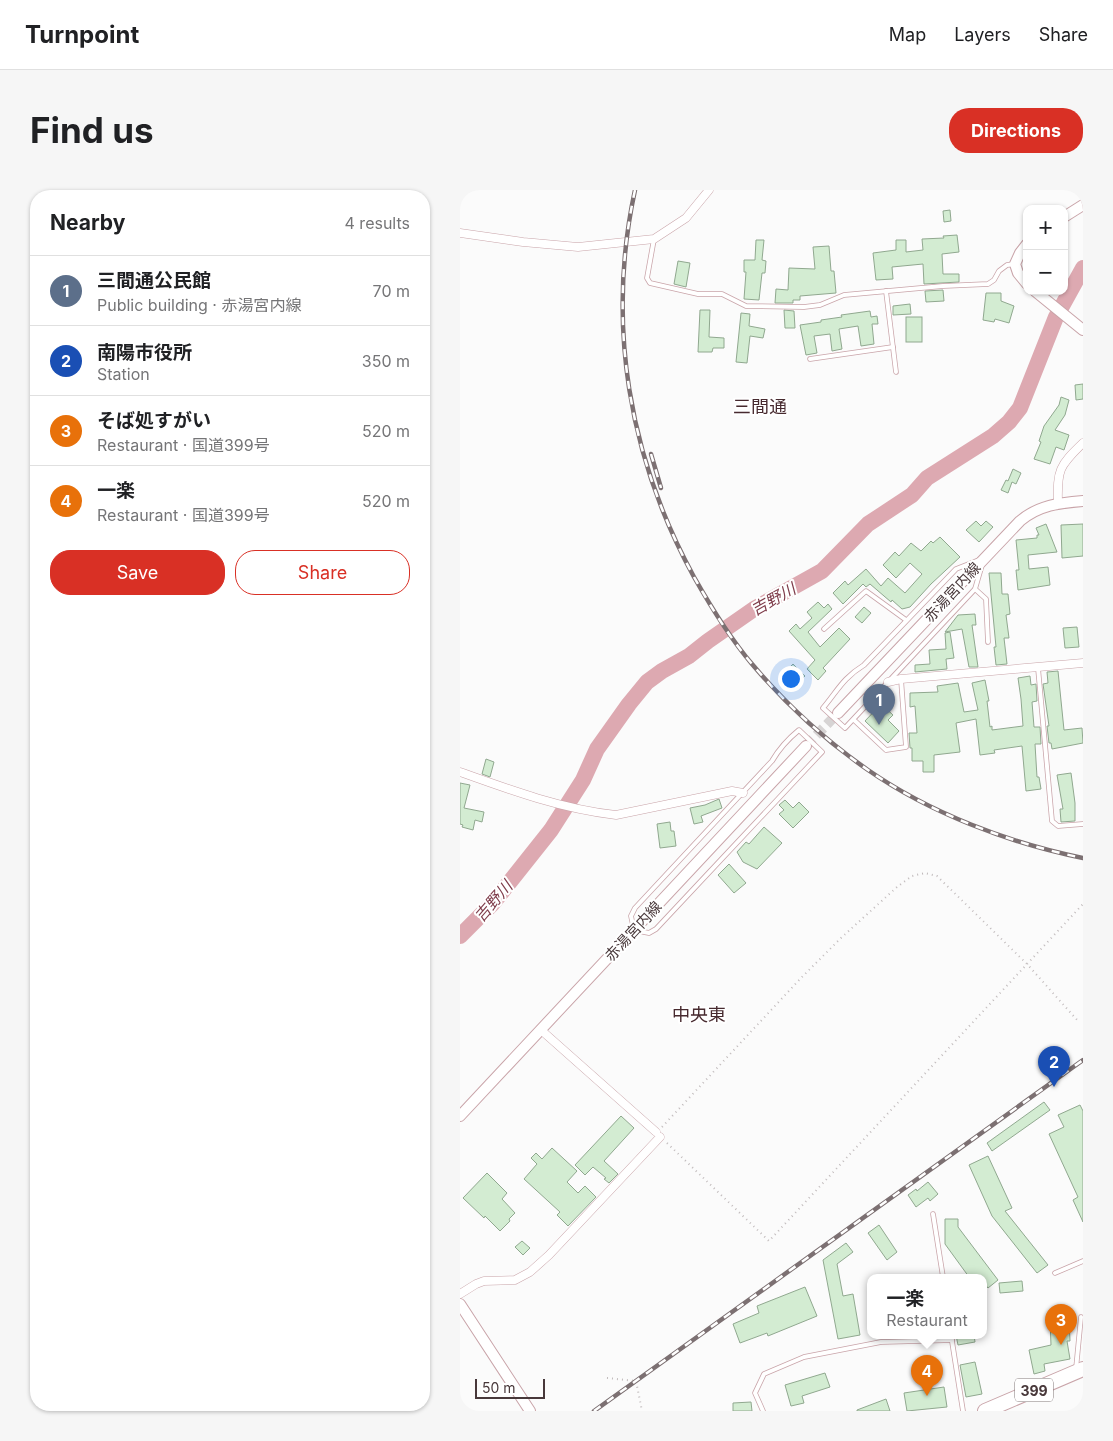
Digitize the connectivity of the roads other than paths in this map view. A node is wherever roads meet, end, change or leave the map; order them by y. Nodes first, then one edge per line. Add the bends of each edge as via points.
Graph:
1 (709, 190) edge
2 (1083, 204) edge
3 (1068, 214) edge
4 (460, 233) edge
5 (654, 239) junction
6 (1023, 250) edge
7 (1015, 264) junction
8 (1023, 279) edge
9 (886, 290) junction
10 (1040, 295) edge
11 (1083, 330) edge
12 (892, 347) junction
13 (810, 358) dead end
14 (896, 372) dead end
15 (1083, 443) edge
16 (1083, 501) edge
17 (1058, 503) junction
18 (984, 558) junction
19 (975, 589) junction
20 (906, 620) junction
21 (824, 630) dead end
22 (988, 642) dead end
23 (1083, 663) edge
24 (1038, 668) junction
25 (901, 679) junction
26 (888, 682) junction
27 (838, 713) tunnel mouth
28 (854, 720) junction
29 (806, 746) tunnel mouth
30 (460, 772) edge
31 (742, 793) junction
32 (1083, 824) edge
33 (634, 930) junction
34 (540, 1030) junction
35 (460, 1116) edge
36 (933, 1214) dead end
37 (1083, 1261) edge
38 (1055, 1273) dead end
39 (943, 1274) edge
40 (460, 1294) edge
41 (460, 1304) edge
42 (1081, 1317) dead end
43 (952, 1340) joint
44 (1079, 1370) edge
45 (530, 1411) edge
46 (763, 1411) edge
47 (963, 1411) edge
48 (985, 1411) edge

1 - 5 street via 686,218
2 - 3 main road
4 - 5 street via 578,247
5 - 9 lane via 647,278 650,283 698,294 722,294 746,306 804,307 844,295
6 - 7 main road
7 - 8 main road
7 - 9 lane via 1007,265 988,284
9 - 12 lane
10 - 11 main road
12 - 13 lane
12 - 14 lane
15 - 17 street via 1060,470
16 - 17 main road, 赤湯宮内線
17 - 18 main road, 赤湯宮内線 via 1030,513
18 - 19 lane
18 - 20 lane via 956,569
18 - 27 main road, 赤湯宮内線
19 - 22 lane via 986,600
19 - 26 lane
20 - 21 lane via 866,590
20 - 28 lane via 864,665 851,673 823,708 845,728
23 - 24 street
24 - 25 street
24 - 32 lane via 1052,821 1058,826
25 - 26 street
25 - 28 lane via 906,748 886,750
26 - 28 lane
29 - 33 main road, 赤湯宮内線
30 - 31 street via 520,794 616,815 732,791
31 - 33 lane via 635,908 631,916
31 - 33 lane via 799,730 822,752 656,929 649,933
33 - 34 main road, 赤湯宮内線
34 - 35 main road, 赤湯宮内線
34 - 40 street via 658,1135 530,1272 515,1280 484,1281
36 - 39 lane
37 - 38 lane
41 - 45 main road
42 - 44 lane
43 - 46 lane via 881,1342 804,1357 764,1374 755,1393
43 - 47 lane
44 - 48 highway, 399

